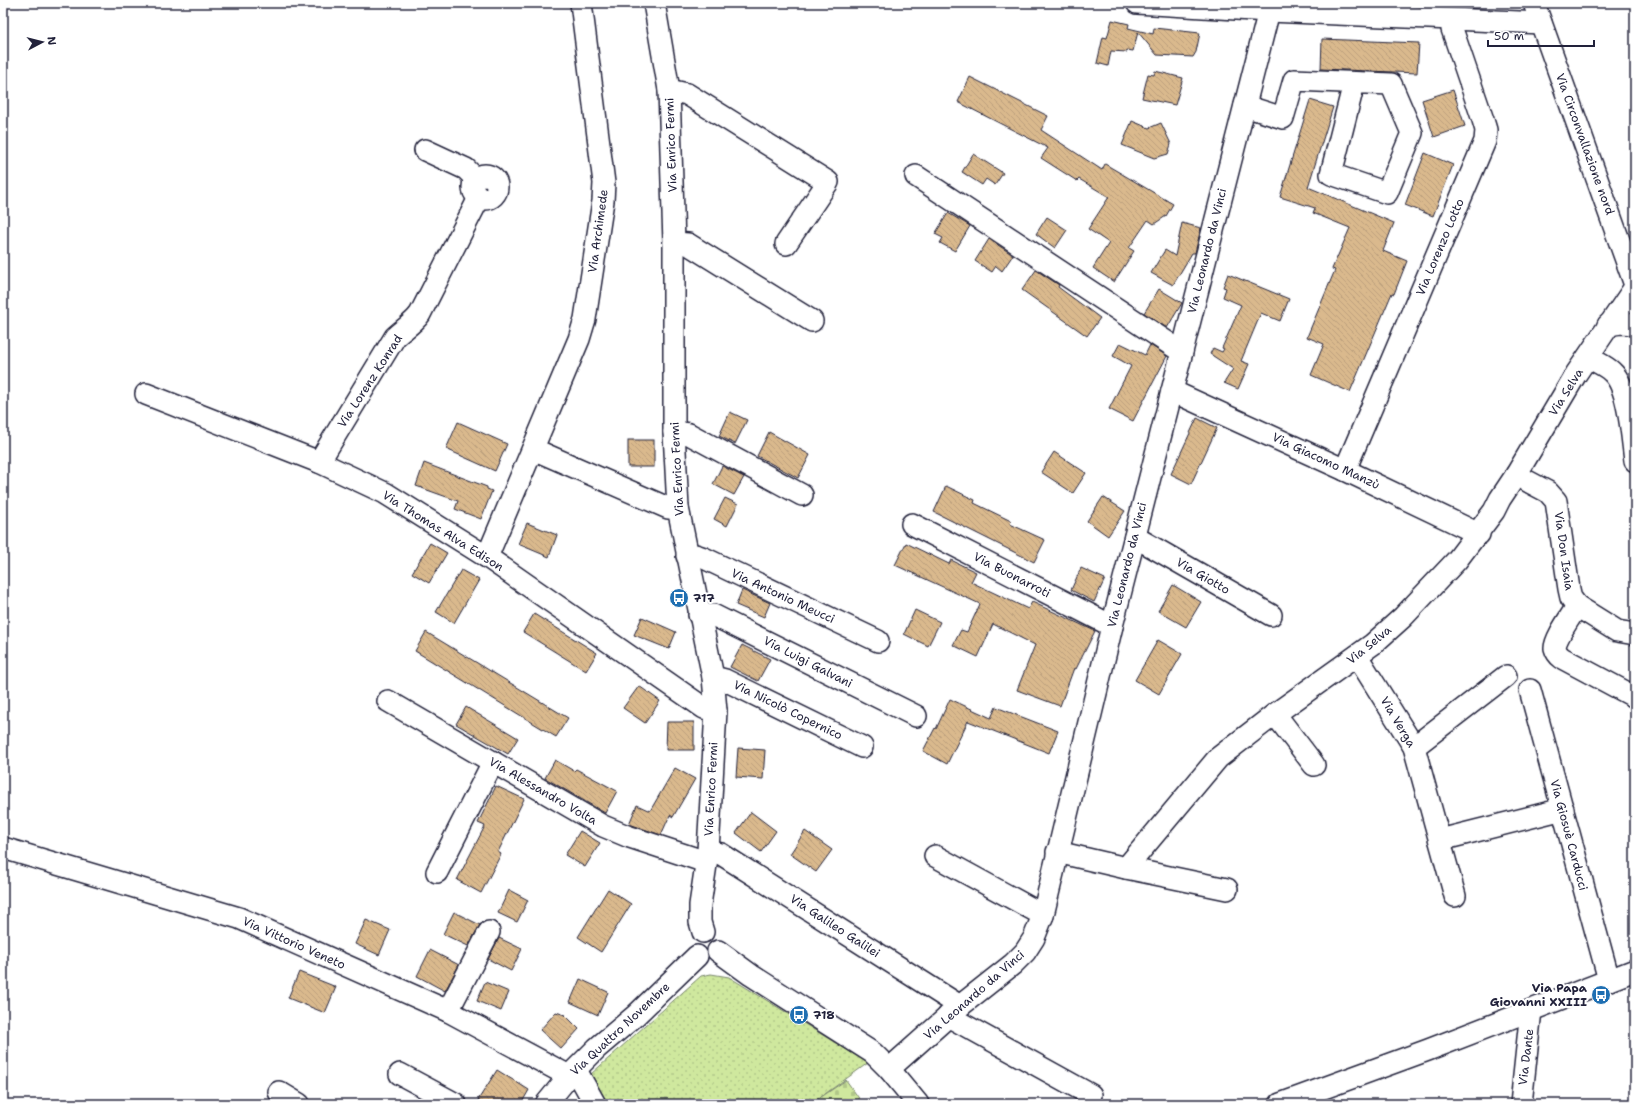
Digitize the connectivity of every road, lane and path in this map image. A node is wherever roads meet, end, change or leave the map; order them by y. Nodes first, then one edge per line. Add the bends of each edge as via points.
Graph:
1 (581, 3) edge
2 (654, 3) edge
3 (1137, 3) edge
4 (1534, 3) edge
5 (1270, 7) edge
6 (1452, 20) junction
7 (1540, 23) junction
8 (1354, 83) junction
9 (669, 90) junction
10 (1245, 106) junction
11 (425, 150) dead end
12 (916, 176) dead end
13 (674, 243) junction
14 (786, 244) dead end
15 (1634, 282) edge
16 (812, 321) dead end
17 (1635, 324) edge
18 (1608, 325) junction
19 (1182, 352) junction
20 (1588, 357) junction
21 (1172, 391) junction
22 (146, 394) dead end
23 (674, 432) junction
24 (533, 449) junction
25 (1635, 461) edge
26 (319, 462) junction
27 (1345, 470) junction
28 (1516, 475) junction
29 (802, 495) dead end
30 (678, 508) junction
31 (912, 524) dead end
32 (1478, 534) junction
33 (1135, 537) junction
34 (687, 556) junction
35 (487, 557) junction
36 (1577, 606) junction
37 (699, 615) junction
38 (1271, 615) dead end
39 (1112, 626) junction
40 (1635, 634) edge
41 (878, 640) dead end
42 (1358, 656) junction
43 (1506, 676) dead end
44 (713, 677) junction
45 (1530, 690) dead end
46 (1635, 697) edge
47 (388, 701) dead end
48 (716, 711) junction
49 (1275, 714) junction
50 (916, 716) dead end
51 (862, 747) dead end
52 (1414, 747) junction
53 (493, 762) junction
54 (1314, 765) dead end
55 (1563, 809) junction
56 (1440, 840) junction
57 (3, 848) edge
58 (1057, 852) junction
59 (935, 856) dead end
60 (707, 857) junction
61 (1126, 868) junction
62 (437, 872) dead end
63 (1227, 889) dead end
64 (1455, 896) dead end
65 (1043, 915) junction
66 (489, 932) dead end
67 (702, 932) junction
68 (718, 951) junction
69 (697, 956) junction
70 (1635, 970) edge
71 (1609, 980) junction
72 (1531, 1010) junction
73 (448, 1011) junction
74 (954, 1011) junction
75 (889, 1069) junction
76 (572, 1073) junction
77 (400, 1074) dead end
78 (279, 1092) dead end
79 (1091, 1095) dead end
80 (1284, 1103) edge
81 (299, 1104) edge
82 (456, 1104) edge
83 (546, 1104) edge
84 (595, 1104) edge
85 (918, 1104) edge
86 (1521, 1104) edge

1 - 24 street, Via Archimede via 604,183 603,201 585,319
2 - 9 street, Via Enrico Fermi
3 - 5 street
4 - 7 street, Via Circonvallazione nord
5 - 6 street
5 - 10 street, Via Leonardo da Vinci
6 - 7 street
6 - 27 street, Via Lorenzo Lotto via 1452,30 1486,130 1485,141
7 - 15 street, Via Circonvallazione nord
8 - 8 street via 1391,84 1412,133 1387,193 1331,174
8 - 10 street via 1294,80 1283,118
9 - 13 street, Via Enrico Fermi
9 - 14 street via 688,94 828,182
10 - 19 street, Via Leonardo da Vinci
11 - 26 street, Via Lorenz Konrad via 466,169 478,188 420,314 395,337
12 - 19 street
13 - 16 street via 688,244
13 - 23 street, Via Enrico Fermi
15 - 18 street, Via Selva
17 - 18 street
18 - 20 street, Via Selva
19 - 21 street, Via Leonardo da Vinci
20 - 25 street via 1612,371 1621,384
20 - 28 street, Via Selva
21 - 27 street, Via Giacomo Manzù
21 - 33 street, Via Leonardo da Vinci
22 - 26 street, Via Thomas Alva Edison
23 - 29 street via 689,434
23 - 30 street, Via Enrico Fermi
24 - 30 street via 668,508
24 - 35 street, Via Archimede
26 - 35 street, Via Thomas Alva Edison via 384,493
27 - 32 street, Via Giacomo Manzù
28 - 32 street, Via Selva
28 - 36 street, Via Don Isaia via 1548,492 1556,501 1570,594
30 - 34 street, Via Enrico Fermi
31 - 39 street, Via Buonarroti
32 - 42 street, Via Selva via 1454,564 1403,617
33 - 38 street, Via Giotto
33 - 39 street, Via Leonardo da Vinci
34 - 37 street, Via Enrico Fermi
34 - 41 street, Via Antonio Meucci via 704,558
35 - 48 street, Via Thomas Alva Edison via 704,708
36 - 40 street, Via Don Isaia via 1617,631
36 - 46 street via 1555,646 1557,653
37 - 44 street, Via Enrico Fermi
37 - 50 street, Via Luigi Galvani via 713,614
39 - 58 street, Via Leonardo da Vinci
42 - 49 street, Via Selva
42 - 52 street, Via Verga
43 - 52 street
44 - 48 street, Via Enrico Fermi
44 - 51 street, Via Nicolò Copernico via 725,680
45 - 55 street, Via Giosuè Carducci
47 - 53 street, Via Alessandro Volta
48 - 60 street, Via Enrico Fermi
49 - 54 street
49 - 61 street, Via Selva via 1218,758
52 - 56 street, Via Verga
53 - 60 street, Via Alessandro Volta via 603,826 627,836
53 - 62 street
55 - 56 street
55 - 71 street, Via Giosuè Carducci
56 - 64 street, Via Verga
57 - 73 street, Via Vittorio Veneto via 239,918
58 - 61 street
58 - 65 street, Via Leonardo da Vinci
59 - 65 street
60 - 67 street, Via Enrico Fermi via 700,905
60 - 74 street, Via Galileo Galilei via 721,854
61 - 63 street
65 - 74 street, Via Leonardo da Vinci via 1025,952
66 - 73 street
67 - 68 street via 714,935 719,944
67 - 69 street via 693,939 693,950
68 - 69 street via 707,959
68 - 75 street via 873,1053
69 - 76 street, Via Quattro Novembre
70 - 71 street
71 - 72 street
72 - 80 street
72 - 86 street, Via Dante
73 - 76 street, Via Vittorio Veneto
74 - 75 street, Via Leonardo da Vinci
74 - 79 street, Via Galileo Galilei
75 - 85 street
76 - 83 street, Via Quattro Novembre
76 - 84 street
77 - 82 street
78 - 81 street

